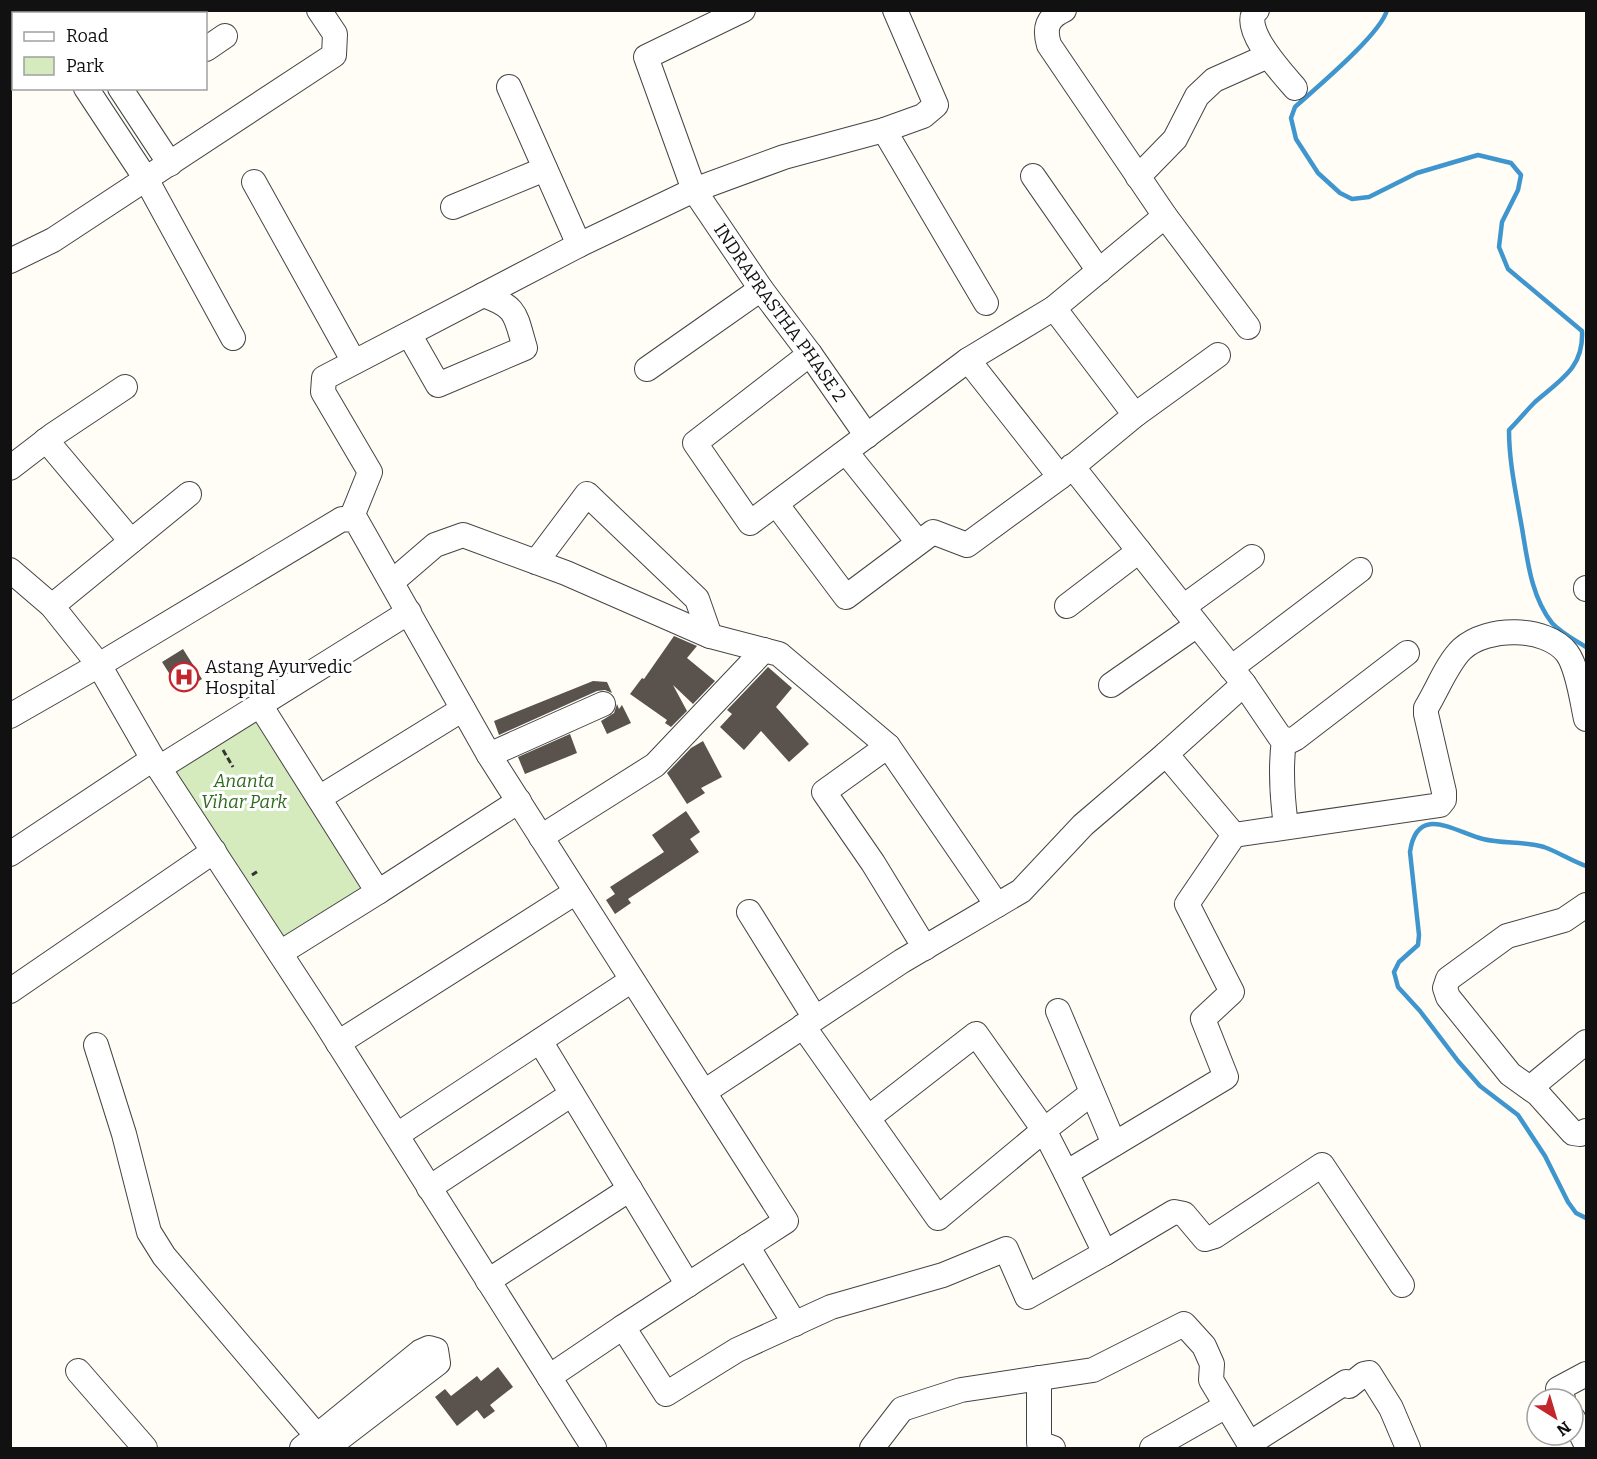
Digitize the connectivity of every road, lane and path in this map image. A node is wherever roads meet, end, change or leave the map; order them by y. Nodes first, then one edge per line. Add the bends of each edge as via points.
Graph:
1 (319, 10) edge
2 (743, 10) edge
3 (895, 10) edge
4 (1064, 10) edge
5 (1257, 10) edge
6 (1268, 56) junction
7 (509, 87) dead end
8 (1295, 88) dead end
9 (87, 90) edge
10 (132, 93) edge
11 (884, 130) junction
12 (170, 164) junction
13 (545, 169) junction
14 (1033, 176) dead end
15 (1138, 177) junction
16 (146, 179) junction
17 (254, 182) dead end
18 (694, 190) junction
19 (453, 207) dead end
20 (1165, 216) junction
21 (579, 244) junction
22 (10, 261) edge
23 (1099, 271) junction
24 (761, 289) junction
25 (483, 295) junction
26 (986, 303) dead end
27 (1054, 308) junction
28 (1248, 327) dead end
29 (409, 334) junction
30 (233, 339) dead end
31 (810, 354) junction
32 (1218, 355) dead end
33 (968, 360) junction
34 (354, 362) junction
35 (647, 369) dead end
36 (125, 387) dead end
37 (1135, 416) junction
38 (867, 436) junction
39 (46, 440) junction
40 (846, 452) junction
41 (10, 468) edge
42 (1066, 472) junction
43 (189, 494) dead end
44 (777, 504) junction
45 (351, 519) junction
46 (130, 542) junction
47 (918, 542) junction
48 (1139, 551) junction
49 (1252, 557) dead end
50 (536, 562) junction
51 (10, 570) edge
52 (1360, 570) dead end
53 (392, 582) junction
54 (52, 606) junction
55 (1067, 606) dead end
56 (409, 612) junction
57 (1190, 616) junction
58 (710, 636) junction
59 (764, 650) junction
60 (1407, 653) dead end
61 (99, 665) junction
62 (1237, 676) junction
63 (1111, 685) dead end
64 (603, 704) dead end
65 (260, 705) junction
66 (463, 709) junction
67 (10, 716) edge
68 (1587, 719) edge
69 (1284, 740) junction
70 (888, 746) junction
71 (1166, 754) junction
72 (489, 755) junction
73 (156, 763) junction
74 (319, 798) junction
75 (519, 801) junction
76 (1286, 825) junction
77 (1234, 834) junction
78 (541, 837) junction
79 (214, 851) junction
80 (10, 854) edge
81 (378, 892) junction
82 (576, 892) junction
83 (997, 905) junction
84 (1587, 905) edge
85 (749, 912) dead end
86 (925, 948) junction
87 (280, 953) junction
88 (632, 980) junction
89 (10, 991) edge
90 (1058, 1011) dead end
91 (809, 1022) junction
92 (540, 1041) junction
93 (1587, 1042) edge
94 (338, 1043) junction
95 (96, 1045) dead end
96 (1530, 1088) junction
97 (704, 1092) junction
98 (1092, 1093) junction
99 (572, 1094) junction
100 (868, 1118) junction
101 (1044, 1130) junction
102 (1587, 1131) edge
103 (397, 1136) junction
104 (1114, 1144) junction
105 (1066, 1173) junction
106 (429, 1188) junction
107 (630, 1189) junction
108 (747, 1246) junction
109 (1106, 1253) junction
110 (488, 1281) junction
111 (688, 1285) junction
112 (1402, 1285) dead end
113 (795, 1324) junction
114 (623, 1327) junction
115 (78, 1371) dead end
116 (1587, 1374) edge
117 (549, 1377) junction
118 (1039, 1378) junction
119 (1562, 1387) edge
120 (1226, 1407) junction
121 (315, 1444) edge
122 (1250, 1446) edge
123 (1043, 1447) edge
124 (145, 1449) edge
125 (594, 1449) edge
126 (872, 1449) edge
127 (1152, 1449) edge
128 (1408, 1449) edge

1 - 12 street via 335,34 334,56
2 - 18 street, INDRAPRASTHA PHASE 2 via 646,57
3 - 11 street via 936,105 923,116
4 - 15 street via 1048,23 1049,45
5 - 6 street via 1251,20
6 - 8 street
6 - 15 street via 1214,80 1197,96 1175,139
7 - 13 street
9 - 16 street
10 - 12 street
11 - 18 street via 784,157
11 - 26 street
12 - 16 street
13 - 19 street
13 - 21 street
14 - 23 street
15 - 20 street
16 - 22 street via 53,240
16 - 30 street
17 - 34 street
18 - 21 street
18 - 24 street, INDRAPRASTHA PHASE 2
20 - 23 street
20 - 28 street
21 - 25 street
23 - 27 street
24 - 31 street, INDRAPRASTHA PHASE 2
24 - 35 street
25 - 29 street
25 - 29 street via 510,309 525,348 438,385
27 - 33 street
27 - 37 street
29 - 34 street
31 - 38 street, INDRAPRASTHA PHASE 2
31 - 44 street via 694,443 750,523
32 - 37 street
33 - 38 street
33 - 42 street
34 - 45 street via 324,378 324,392 369,472
36 - 39 street
37 - 42 street
38 - 40 street
39 - 41 street
39 - 46 street
40 - 44 street
40 - 47 street
42 - 47 street via 967,544 933,532
42 - 48 street
43 - 46 street
44 - 47 street via 846,597
45 - 53 street via 356,520
45 - 61 street via 342,519
46 - 54 street
48 - 55 street
48 - 57 street
49 - 57 street
50 - 53 street via 463,535 435,545
50 - 58 street
50 - 58 street via 587,494 697,599
51 - 54 street
52 - 62 street
53 - 56 street
54 - 61 street
56 - 65 street
56 - 66 street
57 - 62 street
57 - 63 street
58 - 59 street
59 - 70 street via 779,654
59 - 78 street via 655,765
60 - 69 street via 1296,738
61 - 67 street
61 - 73 street
62 - 69 street
62 - 71 street
64 - 72 street
65 - 73 street
65 - 74 street
66 - 72 street
66 - 74 street
68 - 76 street via 1568,654 1552,641 1524,632 1501,632 1464,646 1426,708 1444,792 1440,804
69 - 76 street via 1281,783
70 - 83 street
70 - 86 street via 824,792
71 - 77 street
71 - 83 street via 1083,825 1021,891
72 - 75 street
73 - 79 street
73 - 80 street
74 - 81 street
75 - 78 street
75 - 81 street
76 - 77 street
77 - 104 street via 1187,904 1232,992 1203,1019 1226,1077
78 - 82 street
79 - 87 street
79 - 89 street
81 - 87 street
82 - 88 street
82 - 94 street
83 - 86 street
84 - 96 street via 1564,920 1507,936 1448,979 1445,988 1509,1074
85 - 91 street
86 - 91 street
87 - 94 street
88 - 92 street
88 - 97 street
90 - 98 street
91 - 97 street
91 - 100 street
92 - 99 street
92 - 103 street
93 - 96 street
94 - 103 street
95 - 121 street via 149,1232
96 - 102 street via 1573,1133
97 - 108 street via 786,1221
98 - 101 street
98 - 104 street
99 - 106 street
99 - 107 street
100 - 101 street via 976,1035
100 - 101 street via 938,1218
101 - 105 street
103 - 106 street
104 - 105 street
105 - 109 street
106 - 110 street
107 - 110 street
107 - 111 street
108 - 111 street
108 - 113 street
109 - 112 street via 1174,1212 1184,1214 1205,1239 1215,1236 1322,1164
109 - 113 street via 1027,1297 1006,1250 944,1275 831,1307
110 - 117 street
111 - 114 street
113 - 114 street via 737,1350 666,1394
114 - 117 street
115 - 124 street
116 - 119 street
117 - 125 street
118 - 120 street via 1093,1370 1184,1324 1204,1346 1212,1364 1211,1380
118 - 123 street
118 - 126 street via 961,1390 902,1409
120 - 122 street
120 - 127 street
121 - 121 street via 420,1352 436,1350 438,1363
122 - 128 street via 1346,1382 1349,1386 1370,1373 1391,1408

